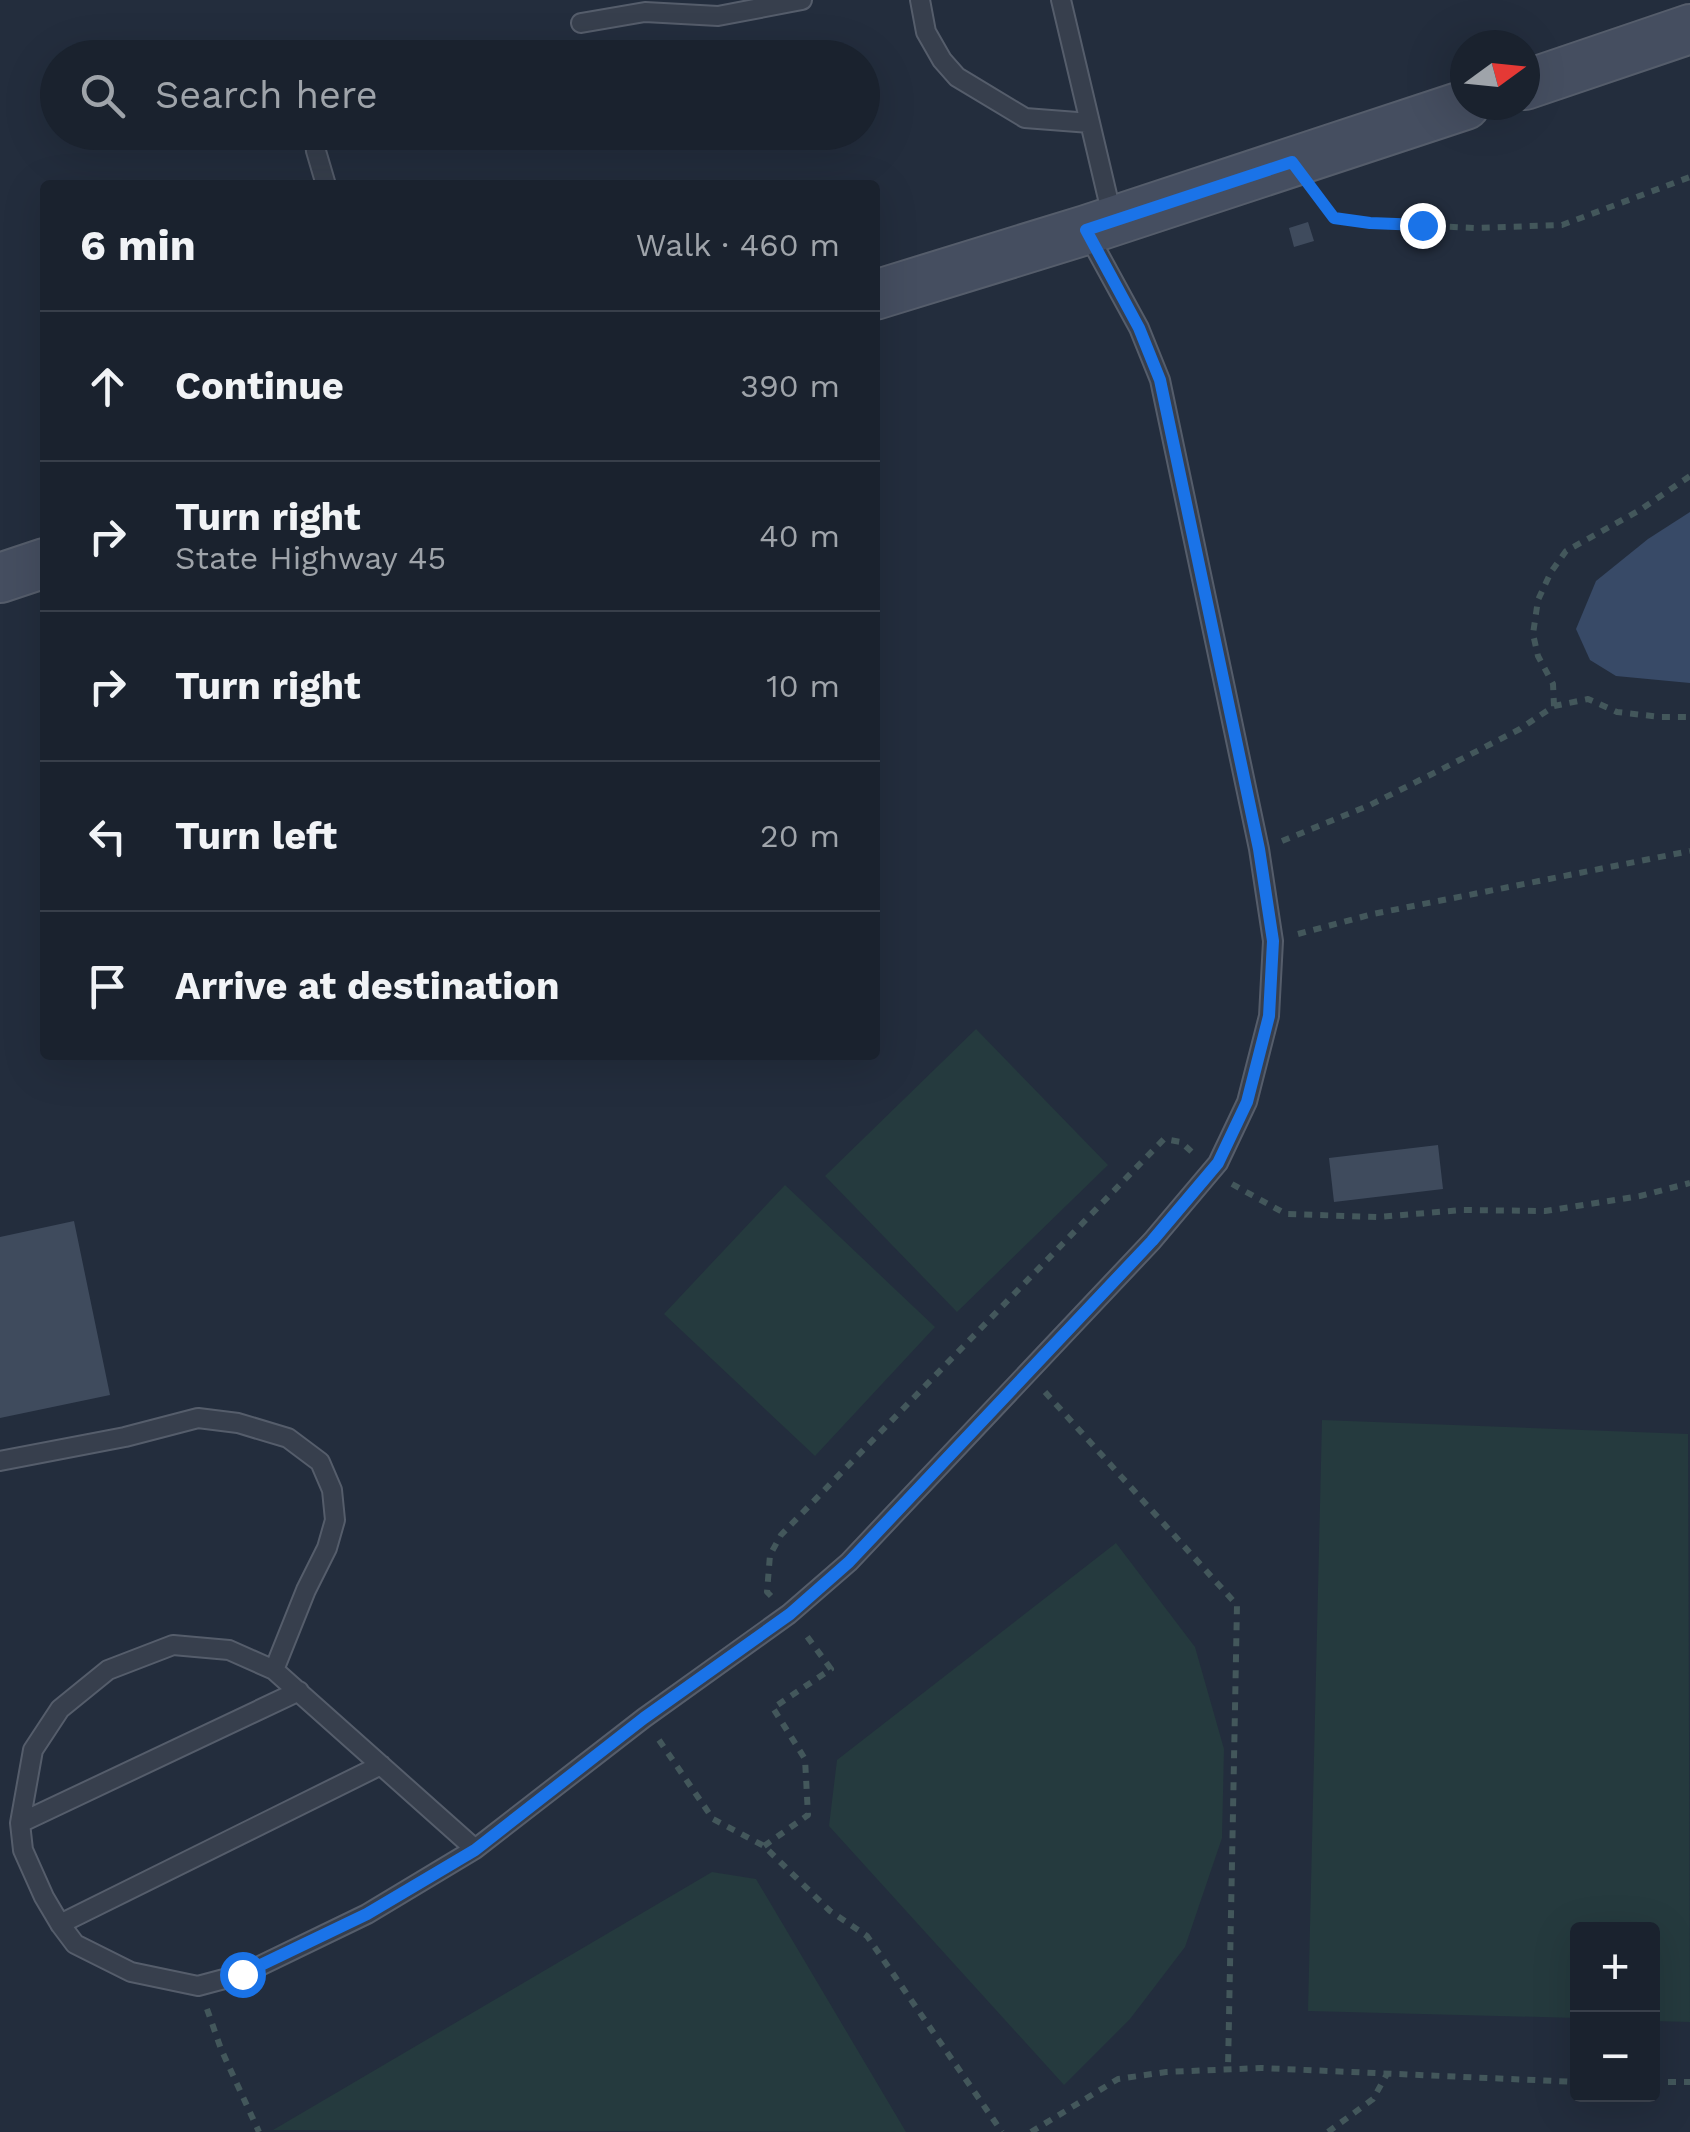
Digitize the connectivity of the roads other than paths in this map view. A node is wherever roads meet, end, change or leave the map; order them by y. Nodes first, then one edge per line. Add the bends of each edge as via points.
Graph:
1 (802, 0) edge
2 (920, 0) edge
3 (1060, 0) edge
4 (581, 23) dead end
5 (1690, 29) edge
6 (1540, 80) edge
7 (1450, 110) edge
8 (1090, 123) junction
9 (316, 150) edge
10 (325, 180) edge
11 (1100, 226) junction
12 (880, 293) edge
13 (40, 565) edge
14 (0, 578) edge
15 (0, 1461) edge
16 (274, 1670) junction
17 (299, 1691) junction
18 (381, 1765) junction
19 (20, 1823) junction
20 (475, 1850) junction
21 (60, 1924) junction

1 - 4 lane via 718,16 645,12
2 - 8 lane via 926,32 957,77 1026,118
3 - 8 lane
5 - 6 main road
7 - 11 main road
8 - 11 lane
9 - 10 lane
11 - 12 main road
11 - 20 lane via 1160,380 1259,849 1273,941 1269,1016 1247,1102 1218,1163 1152,1241 849,1562 790,1614
13 - 14 main road
15 - 16 lane via 198,1418 288,1438 320,1462 335,1520
16 - 17 lane
16 - 19 lane via 229,1650 173,1645 108,1670 60,1709 33,1750
17 - 18 lane
17 - 19 lane
18 - 20 lane
18 - 21 lane
19 - 21 lane via 23,1850
20 - 21 lane via 367,1914 242,1974 198,1986 131,1972 76,1944

